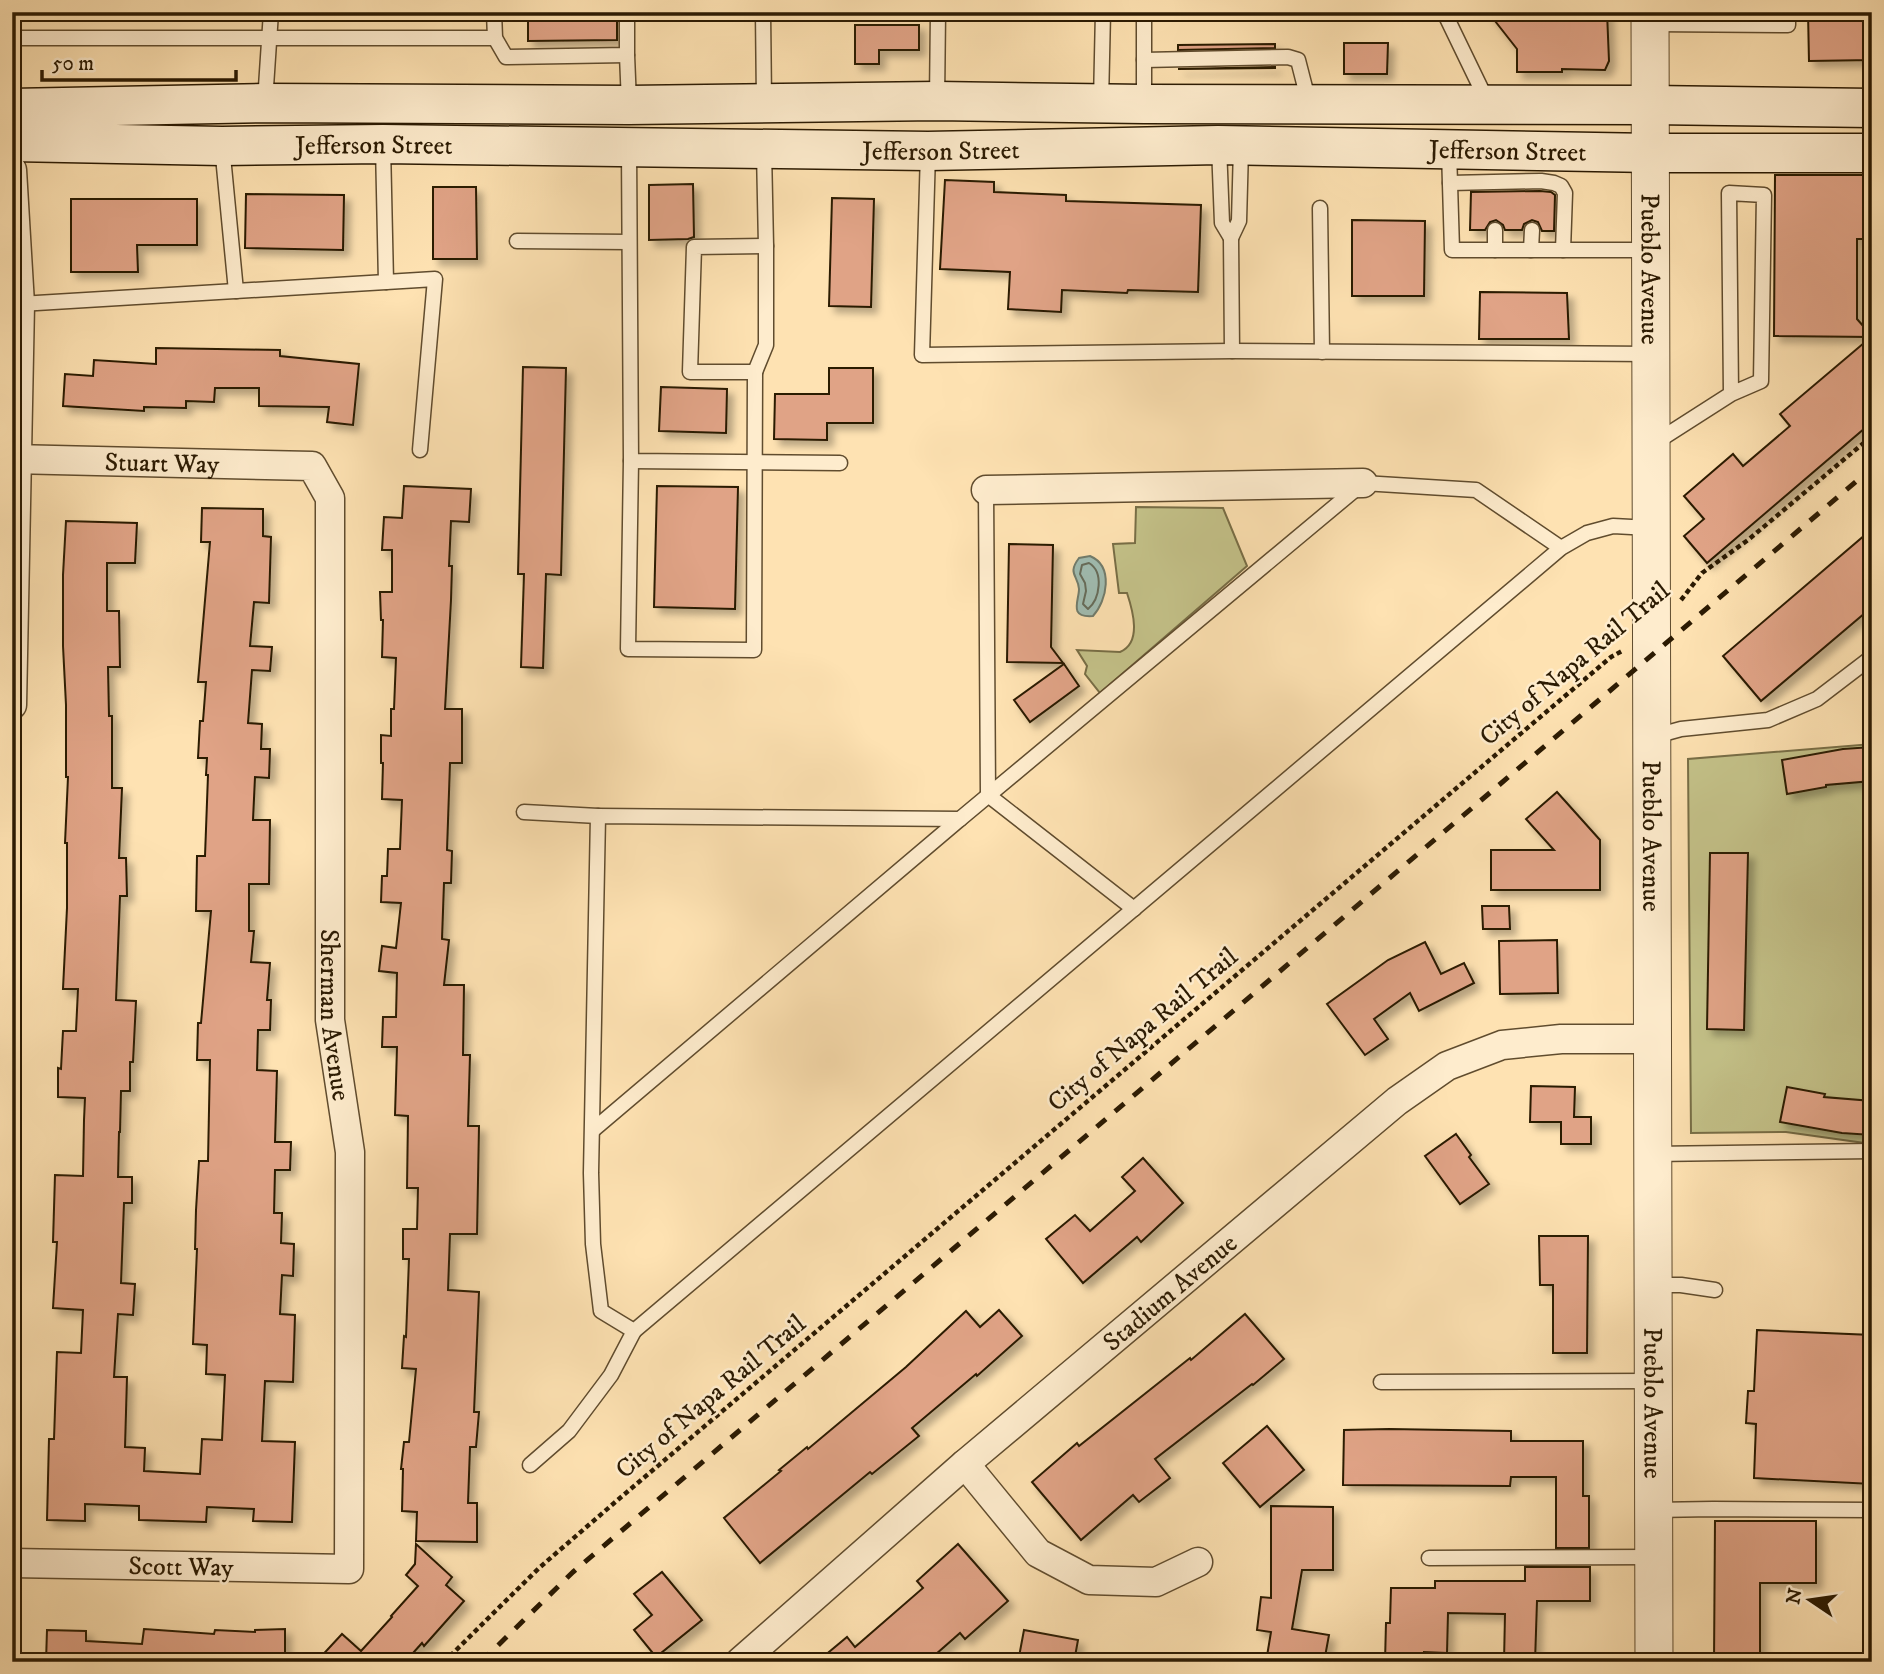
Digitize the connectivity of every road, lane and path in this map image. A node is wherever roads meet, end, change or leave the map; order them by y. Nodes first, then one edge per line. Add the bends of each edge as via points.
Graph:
1 (271, 12) edge
2 (494, 12) edge
3 (627, 12) edge
4 (763, 12) edge
5 (937, 12) edge
6 (1103, 12) edge
7 (1144, 12) edge
8 (1444, 12) edge
9 (1788, 12) edge
10 (1651, 18) edge
11 (12, 38) edge
12 (270, 38) junction
13 (495, 38) junction
14 (626, 55) junction
15 (1144, 60) junction
16 (937, 101) junction
17 (265, 103) junction
18 (764, 103) junction
19 (1101, 103) junction
20 (1144, 104) junction
21 (1310, 104) junction
22 (1489, 104) junction
23 (629, 105) junction
24 (1651, 105) junction
25 (12, 107) edge
26 (1872, 108) edge
27 (12, 142) edge
28 (383, 145) junction
29 (1230, 145) junction
30 (222, 146) junction
31 (629, 147) junction
32 (764, 149) junction
33 (928, 151) junction
34 (1652, 153) junction
35 (1872, 153) edge
36 (1449, 166) junction
37 (12, 170) edge
38 (1538, 172) junction
39 (1320, 208) dead end
40 (1495, 230) dead end
41 (1532, 230) dead end
42 (1231, 238) junction
43 (517, 241) dead end
44 (629, 242) junction
45 (766, 246) junction
46 (1495, 250) junction
47 (1531, 250) junction
48 (1563, 250) junction
49 (1651, 250) junction
50 (386, 282) junction
51 (236, 291) junction
52 (16, 303) edge
53 (1232, 351) junction
54 (1322, 352) junction
55 (1652, 354) junction
56 (755, 372) junction
57 (1731, 394) junction
58 (1872, 436) edge
59 (1651, 445) junction
60 (420, 450) dead end
61 (15, 459) edge
62 (631, 461) junction
63 (754, 462) junction
64 (840, 463) dead end
65 (312, 466) joint
66 (1363, 483) junction
67 (986, 490) joint
68 (1651, 528) junction
69 (1561, 548) junction
70 (1651, 624) junction
71 (1872, 657) edge
72 (12, 705) edge
73 (1651, 737) junction
74 (988, 795) junction
75 (524, 812) dead end
76 (598, 816) junction
77 (960, 819) junction
78 (1134, 909) junction
79 (1652, 1039) junction
80 (593, 1130) junction
81 (1872, 1151) edge
82 (1653, 1154) junction
83 (1653, 1285) junction
84 (1715, 1290) dead end
85 (634, 1331) junction
86 (1381, 1381) dead end
87 (1653, 1381) junction
88 (965, 1464) junction
89 (530, 1465) dead end
90 (1654, 1510) junction
91 (1872, 1510) edge
92 (1654, 1557) junction
93 (1429, 1558) dead end
94 (1198, 1562) dead end
95 (12, 1563) edge
96 (349, 1569) joint
97 (444, 1662) edge
98 (740, 1662) edge
99 (1654, 1662) edge

1 - 12 lane
2 - 13 lane
3 - 14 lane
4 - 18 lane
5 - 16 lane
6 - 19 lane
7 - 15 lane
8 - 22 lane
9 - 10 lane via 1788,24
10 - 24 street, Pueblo Avenue
11 - 12 lane
12 - 13 lane
12 - 17 lane
13 - 14 lane via 506,57
14 - 23 lane
15 - 20 lane
15 - 21 lane via 1288,57 1298,60
16 - 18 main road, Jefferson Street
16 - 19 main road, Jefferson Street
17 - 23 main road, Jefferson Street
17 - 25 main road, Jefferson Street
18 - 23 main road, Jefferson Street
19 - 20 main road, Jefferson Street
20 - 21 main road, Jefferson Street
21 - 22 main road, Jefferson Street
22 - 24 main road, Jefferson Street
24 - 26 main road, Jefferson Street
24 - 34 street, Pueblo Avenue
27 - 30 main road, Jefferson Street
28 - 30 main road, Jefferson Street
28 - 31 main road, Jefferson Street
28 - 50 lane
29 - 33 main road, Jefferson Street
29 - 36 main road, Jefferson Street
29 - 42 lane via 1239,220
29 - 42 lane via 1222,223
30 - 51 lane
31 - 32 main road, Jefferson Street
31 - 44 lane
32 - 33 main road, Jefferson Street
32 - 45 lane
33 - 53 lane via 922,355
34 - 35 main road, Jefferson Street
34 - 38 main road, Jefferson Street
34 - 49 street, Pueblo Avenue
36 - 38 main road, Jefferson Street
36 - 38 lane via 1496,184
36 - 46 lane via 1452,250
37 - 52 street
38 - 48 lane via 1565,193
39 - 54 lane
40 - 46 lane
41 - 47 lane
42 - 53 lane
43 - 44 lane
44 - 62 lane
45 - 56 lane via 766,345
45 - 56 lane via 694,247 690,372
46 - 47 lane
47 - 48 lane
48 - 49 lane
49 - 55 street, Pueblo Avenue
50 - 51 lane
50 - 60 lane via 435,279
51 - 52 lane
52 - 61 street
53 - 54 lane
54 - 55 lane
55 - 59 street, Pueblo Avenue
56 - 63 lane
57 - 57 lane via 1729,193 1764,195 1761,381
57 - 59 lane
58 - 70 path, City of Napa Rail Trail via 1702,573 1685,597
59 - 68 street, Pueblo Avenue
61 - 65 street, Stuart Way
61 - 72 street
62 - 63 lane
62 - 63 lane via 628,649 742,650 754,650
63 - 64 lane
65 - 96 street, Sherman Avenue via 330,498 330,1020 349,1152
66 - 67 street
66 - 69 lane via 1476,490
66 - 74 lane
67 - 74 lane
68 - 69 lane via 1613,526 1587,533
68 - 70 street, Pueblo Avenue
69 - 78 lane
70 - 73 street, Pueblo Avenue
70 - 97 path, City of Napa Rail Trail via 620,1498 539,1568
71 - 73 lane via 1816,699 1768,720 1681,729
73 - 79 street, Pueblo Avenue
74 - 77 lane
74 - 78 lane
75 - 76 lane
76 - 77 lane
76 - 80 lane
77 - 80 lane
78 - 85 lane
79 - 82 street, Pueblo Avenue
79 - 88 street, Stadium Avenue via 1561,1039 1502,1045 1447,1066 1397,1101
80 - 85 lane via 593,1244 601,1311
81 - 82 lane
82 - 83 street, Pueblo Avenue
83 - 84 lane
83 - 87 street, Pueblo Avenue
85 - 89 lane via 611,1375 569,1431
86 - 87 lane
87 - 90 street, Pueblo Avenue
88 - 94 street via 1038,1553 1089,1580 1156,1582
88 - 98 street, Stadium Avenue
90 - 91 lane
90 - 92 street, Pueblo Avenue
92 - 93 lane
92 - 99 street, Pueblo Avenue
95 - 96 street, Scott Way

